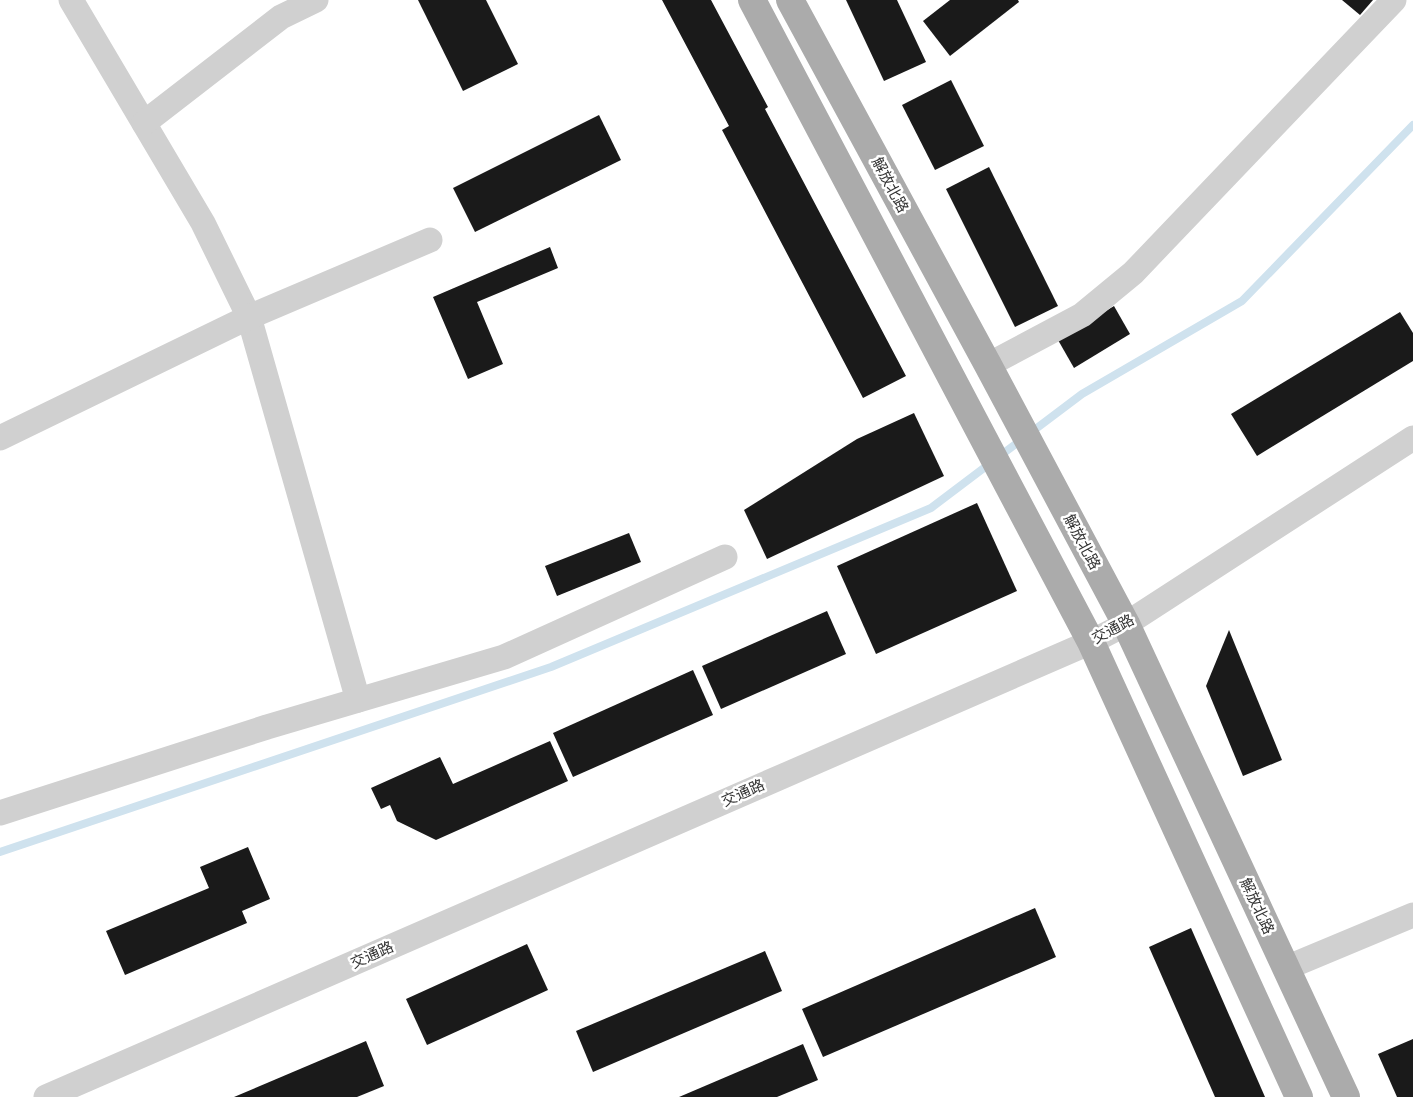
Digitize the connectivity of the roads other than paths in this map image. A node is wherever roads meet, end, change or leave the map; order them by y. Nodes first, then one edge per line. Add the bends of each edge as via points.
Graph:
1 (71, 0) edge
2 (316, 0) edge
3 (752, 0) edge
4 (790, 0) edge
5 (1394, 0) edge
6 (144, 123) junction
7 (430, 240) dead end
8 (249, 317) junction
9 (988, 365) junction
10 (0, 438) edge
11 (1413, 438) edge
12 (725, 557) dead end
13 (1126, 624) junction
14 (1091, 642) junction
15 (358, 700) junction
16 (0, 813) edge
17 (1413, 915) edge
18 (1286, 968) junction
19 (46, 1097) edge
20 (1299, 1097) edge
21 (1346, 1097) edge

1 - 6 street
2 - 6 street via 281,17
3 - 14 main road
4 - 9 main road, 解放北路
5 - 9 street via 1132,273 1082,315
6 - 8 street via 203,223
7 - 8 street
8 - 10 street
8 - 15 street
9 - 13 main road, 解放北路
11 - 13 street, 交通路
12 - 15 street via 504,657
13 - 14 street, 交通路
13 - 18 main road, 解放北路
14 - 19 street, 交通路
14 - 20 main road
15 - 16 street via 267,726
17 - 18 street
18 - 21 main road, 解放北路

